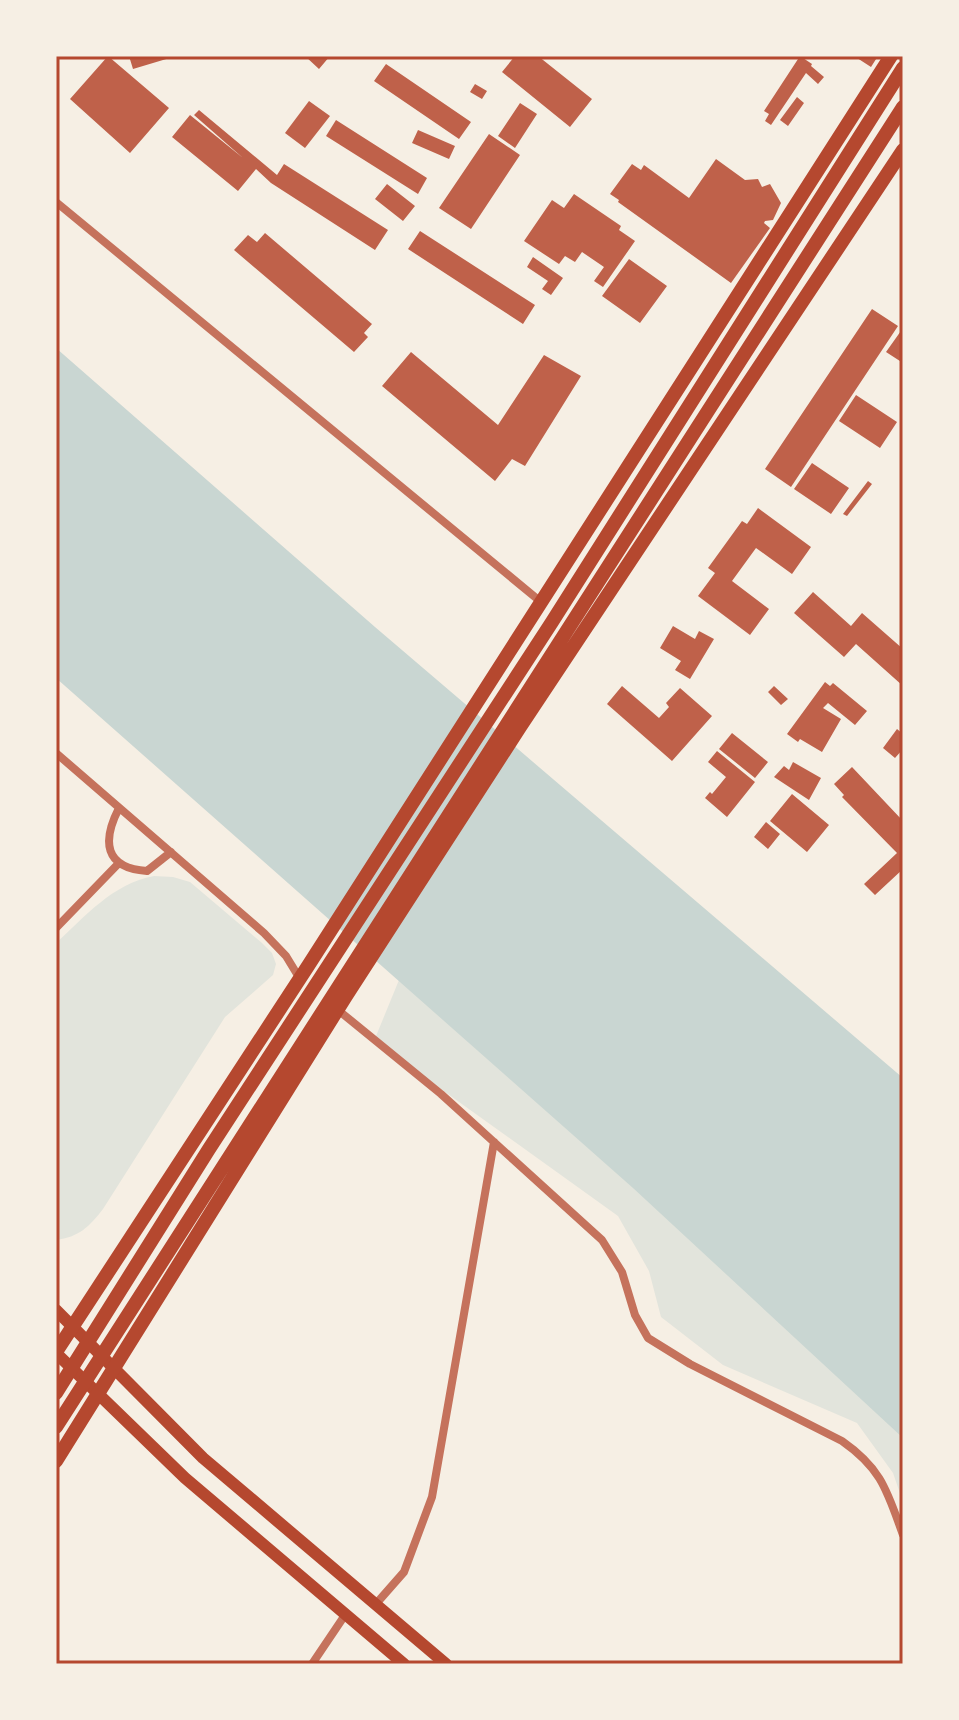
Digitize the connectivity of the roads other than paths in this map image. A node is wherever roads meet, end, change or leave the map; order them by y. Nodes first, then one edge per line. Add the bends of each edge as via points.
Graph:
1 (891, 56) edge
2 (903, 68) edge
3 (903, 107) edge
4 (903, 150) edge
5 (56, 202) edge
6 (541, 602) junction
7 (56, 753) edge
8 (119, 808) junction
9 (171, 852) junction
10 (118, 864) junction
11 (56, 928) edge
12 (304, 973) junction
13 (338, 1010) junction
14 (494, 1142) junction
15 (56, 1310) edge
16 (73, 1326) junction
17 (56, 1353) edge
18 (115, 1368) junction
19 (56, 1393) edge
20 (98, 1396) junction
21 (56, 1427) edge
22 (56, 1461) edge
23 (903, 1535) edge
24 (375, 1605) junction
25 (345, 1615) junction
26 (312, 1664) edge
27 (404, 1664) edge
28 (446, 1664) edge

1 - 6 highway
2 - 19 highway
3 - 21 highway
4 - 13 highway
5 - 6 street
6 - 12 highway
7 - 8 street
8 - 9 street
8 - 10 street via 108,840
9 - 10 street via 147,871
9 - 12 street
10 - 11 street
12 - 16 highway
13 - 14 street
13 - 18 highway
14 - 23 street via 602,1240 622,1272 648,1338 860,1453 873,1466
14 - 24 street via 432,1497 404,1572
15 - 16 main road
16 - 17 highway
16 - 18 main road
17 - 20 main road
18 - 20 highway
18 - 24 main road via 203,1458
20 - 22 highway
20 - 25 main road
24 - 28 main road
25 - 26 street
25 - 27 main road

